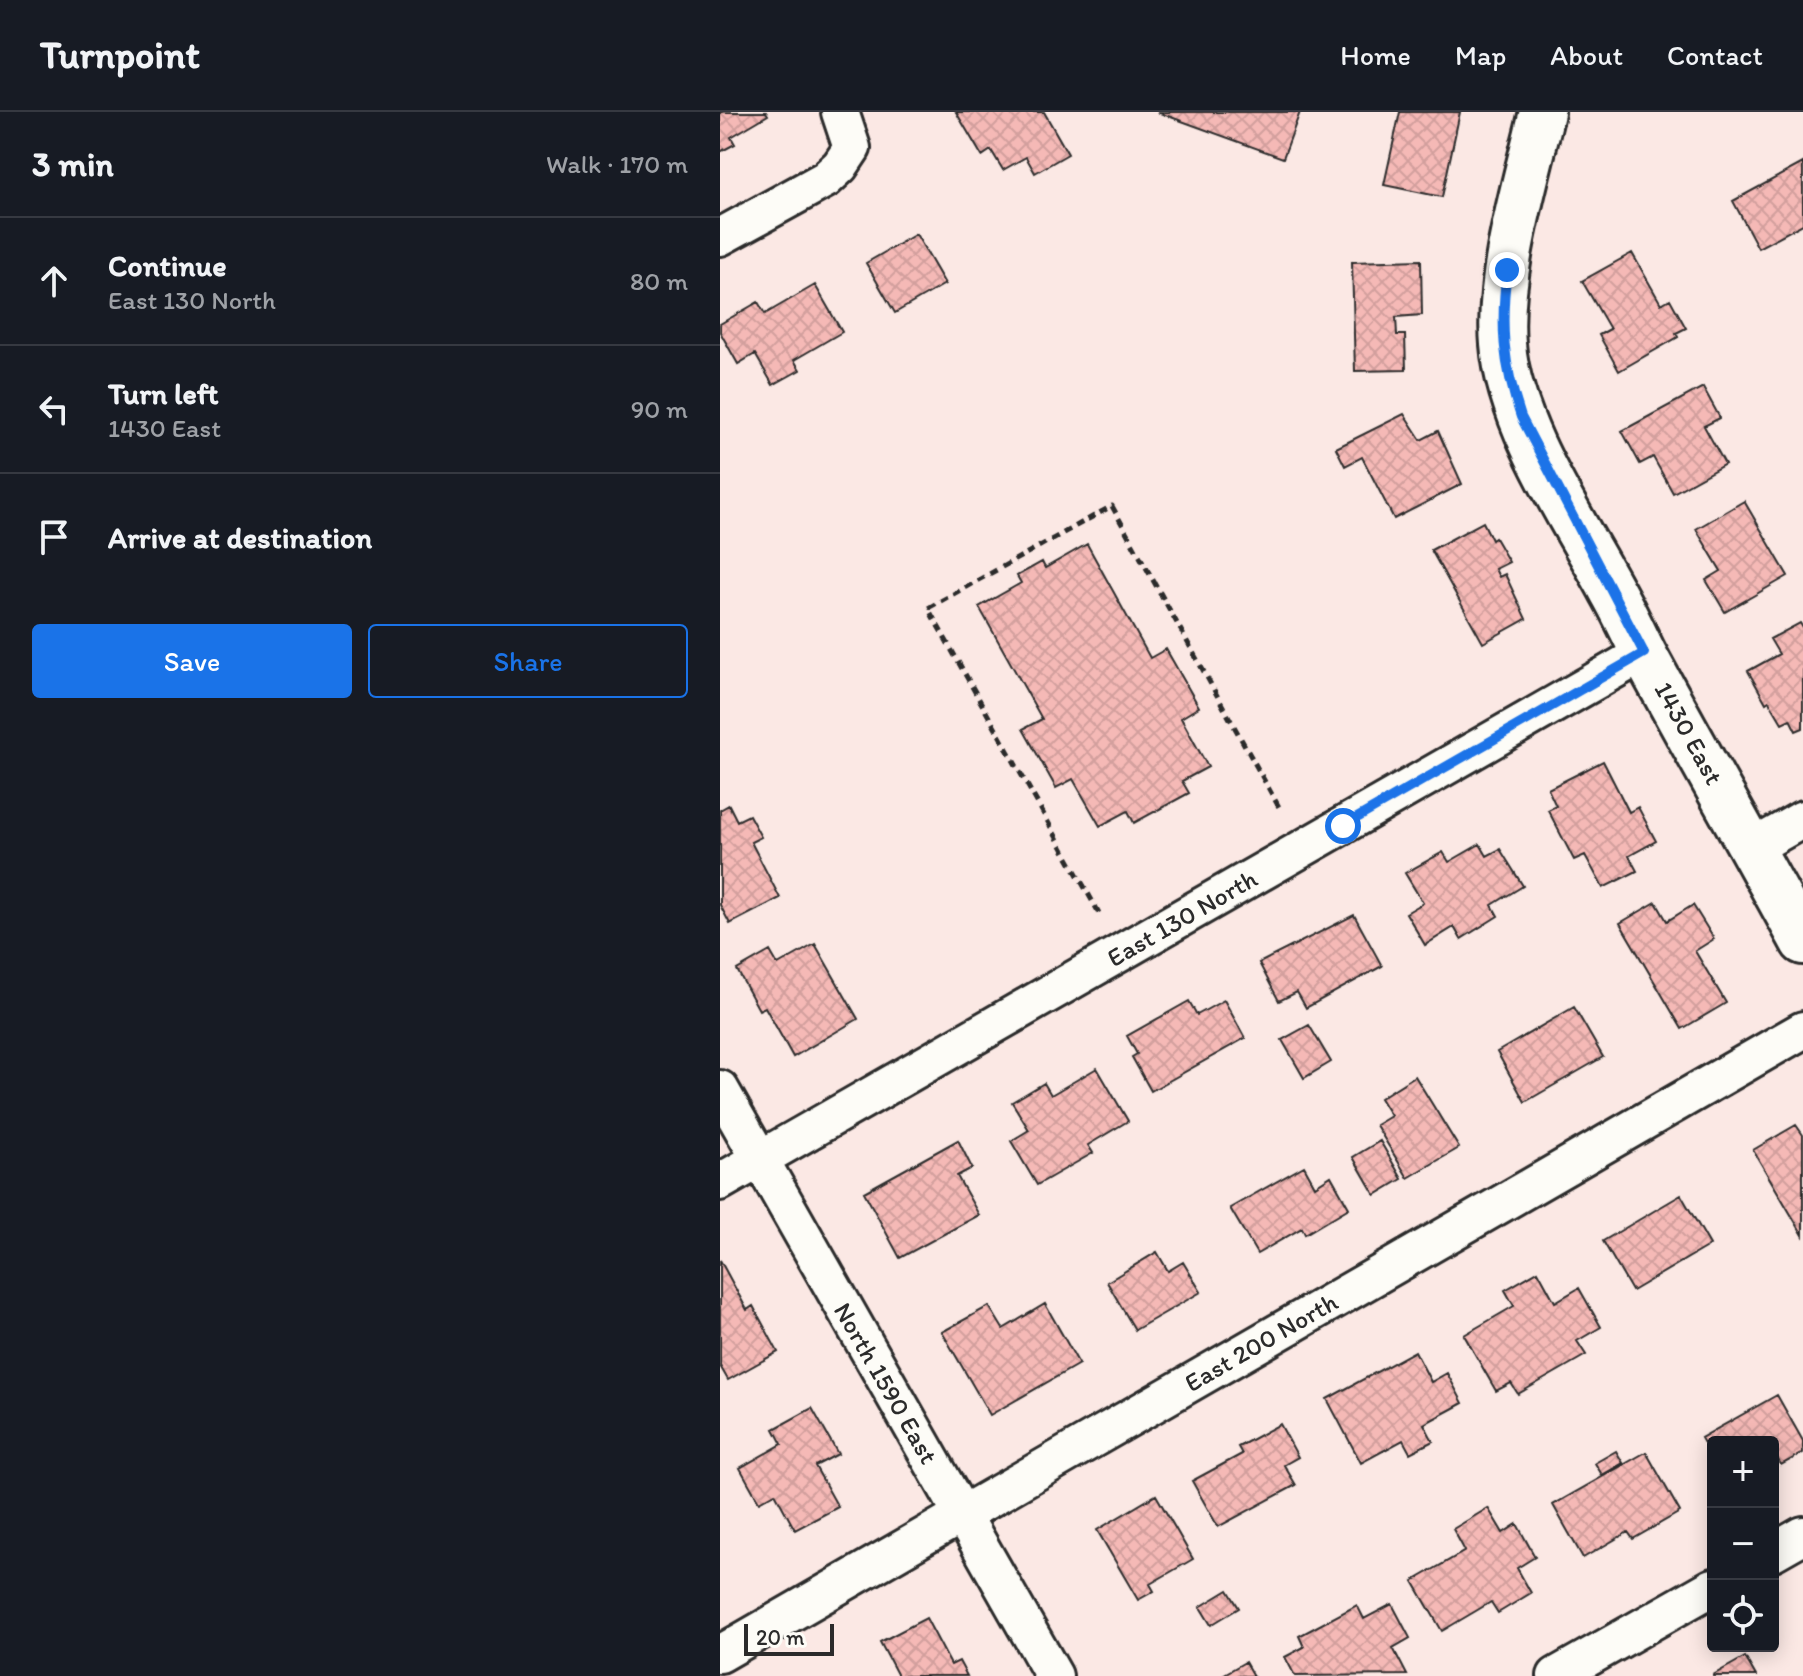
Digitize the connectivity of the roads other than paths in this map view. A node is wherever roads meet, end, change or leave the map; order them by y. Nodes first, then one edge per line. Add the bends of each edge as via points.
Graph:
1 (840, 112) edge
2 (1542, 112) edge
3 (720, 237) edge
4 (1644, 653) junction
5 (1803, 819) edge
6 (1752, 848) junction
7 (1803, 942) edge
8 (1803, 1030) edge
9 (720, 1089) edge
10 (760, 1160) junction
11 (720, 1182) edge
12 (961, 1514) junction
13 (1803, 1535) edge
14 (1779, 1549) edge
15 (1707, 1590) edge
16 (720, 1654) edge
17 (1054, 1676) edge
18 (1556, 1676) edge

1 - 3 street via 852,148 840,166 826,179
2 - 4 street, 1430 East via 1504,295 1502,343 1508,379 1521,417
4 - 6 street, 1430 East
4 - 10 street, East 130 North
5 - 6 street
6 - 7 street, 1430 East
8 - 12 street, East 200 North
9 - 10 street, North 1590 East
10 - 11 street, East 130 North
10 - 12 street, North 1590 East
12 - 16 street, East 200 North
12 - 17 street, North 1590 East
13 - 14 street
15 - 18 street

